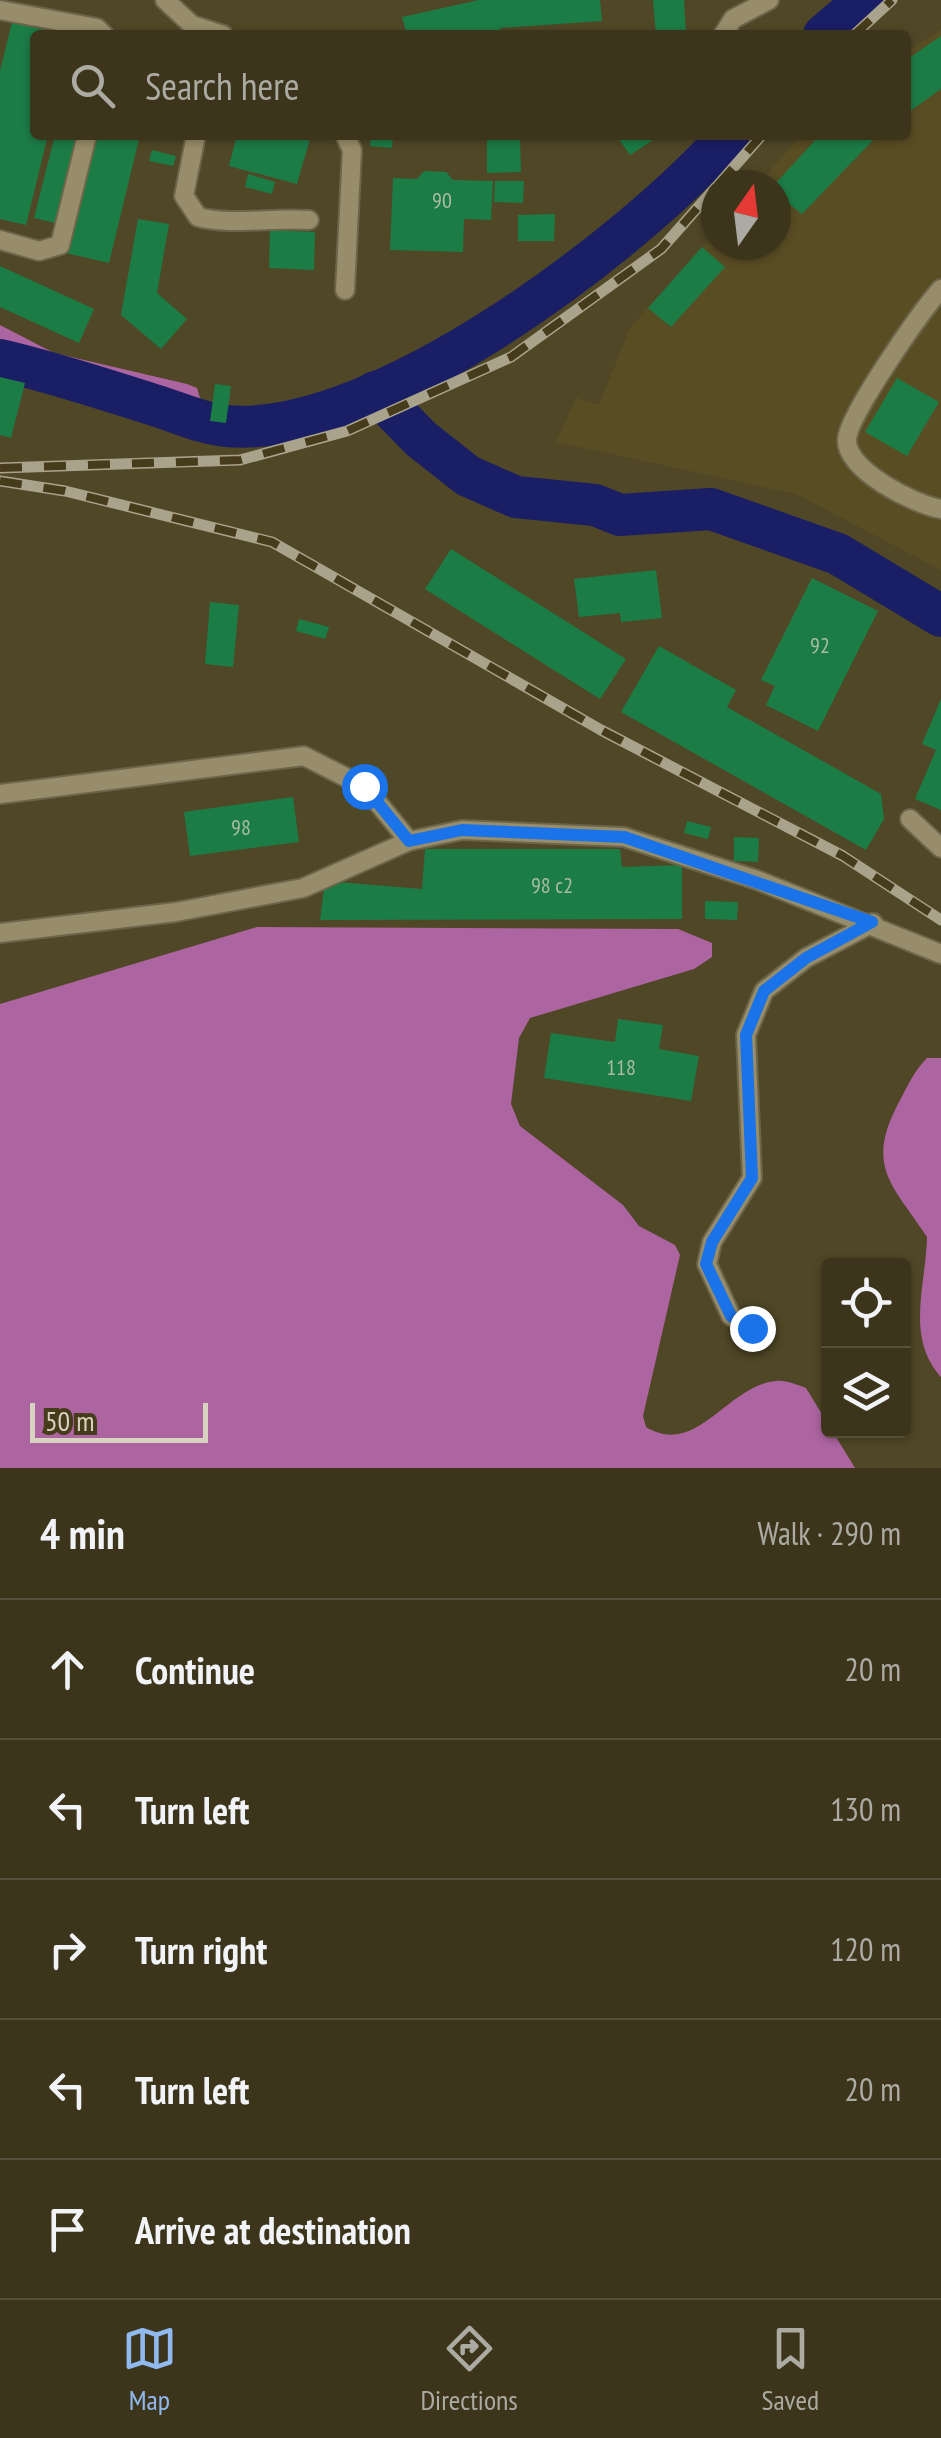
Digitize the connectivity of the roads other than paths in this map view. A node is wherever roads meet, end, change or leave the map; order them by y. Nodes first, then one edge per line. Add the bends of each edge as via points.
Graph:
1 (165, 0) edge
2 (769, 0) edge
3 (6, 6) edge
4 (100, 30) edge
5 (194, 30) edge
6 (726, 30) edge
7 (86, 140) edge
8 (195, 140) edge
9 (347, 140) edge
10 (309, 220) dead end
11 (0, 240) edge
12 (941, 289) edge
13 (345, 290) dead end
14 (941, 509) edge
15 (0, 794) edge
16 (910, 820) dead end
17 (409, 841) junction
18 (941, 848) edge
19 (872, 922) junction
20 (0, 933) edge
21 (941, 954) edge
22 (752, 1328) dead end

1 - 5 lane
2 - 6 lane via 733,19
3 - 4 lane
7 - 11 lane via 60,245 39,251
8 - 10 lane via 184,196 198,217 226,224 268,216
9 - 13 lane
12 - 14 lane via 856,415 847,442 868,474
15 - 17 lane via 304,756 364,786
16 - 18 lane
17 - 19 lane via 462,830 624,837
17 - 20 lane via 302,888 176,912
19 - 21 lane
19 - 22 lane via 806,958 764,991 746,1035 752,1178 712,1242 706,1264 731,1316

